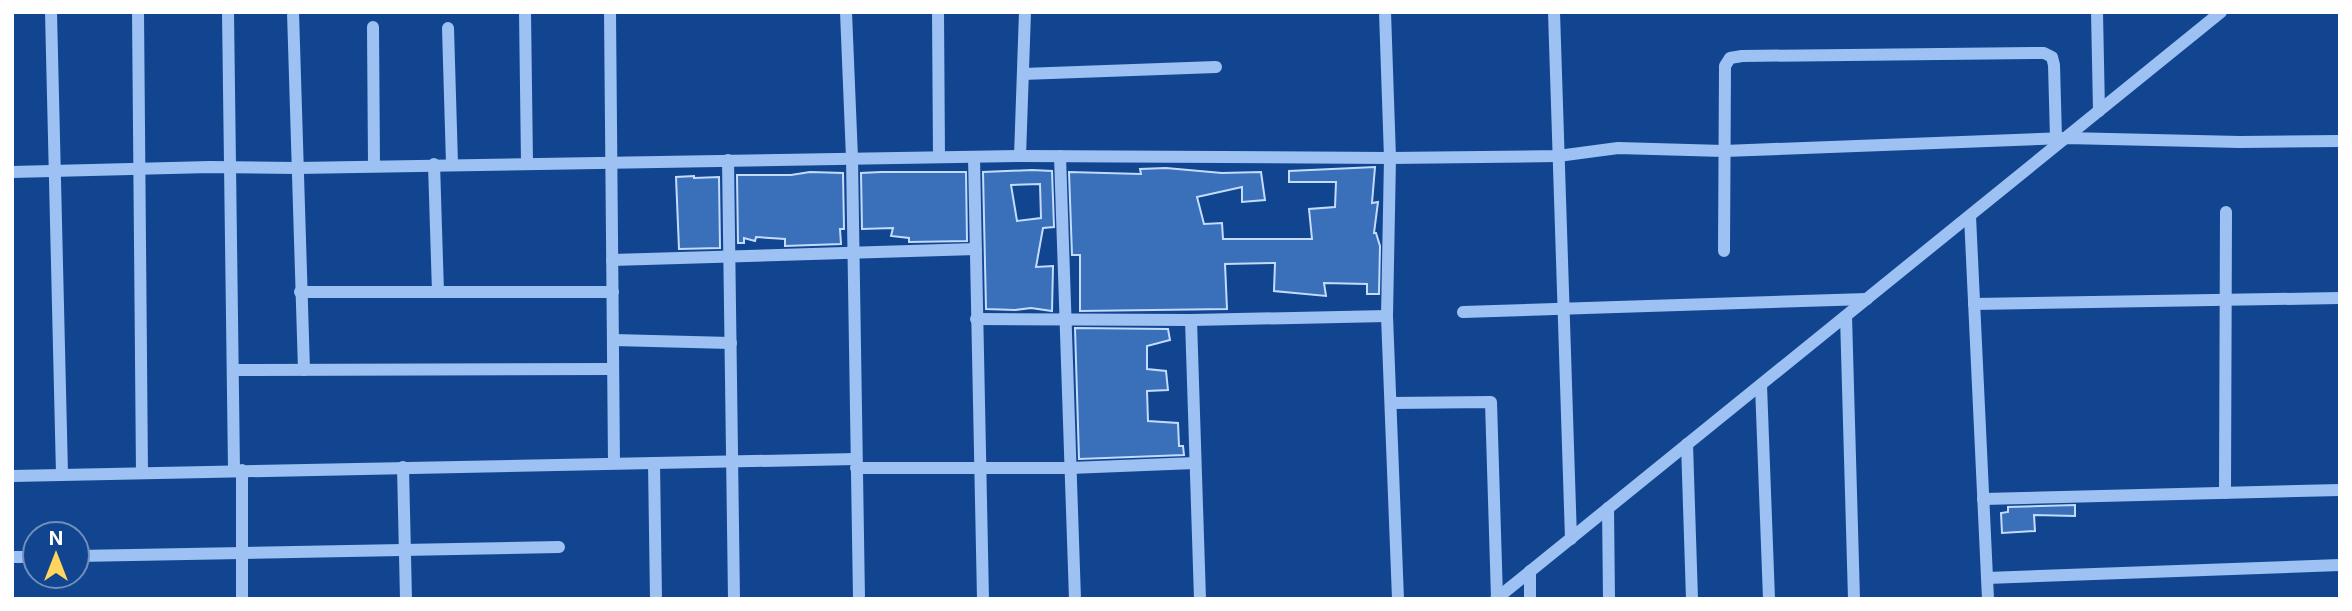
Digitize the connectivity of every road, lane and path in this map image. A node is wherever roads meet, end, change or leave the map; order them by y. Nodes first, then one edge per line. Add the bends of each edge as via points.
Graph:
1 (51, 12) edge
2 (138, 12) edge
3 (229, 12) edge
4 (293, 12) edge
5 (525, 12) edge
6 (610, 12) edge
7 (846, 12) edge
8 (938, 12) edge
9 (1025, 12) edge
10 (1385, 12) edge
11 (1554, 12) edge
12 (2097, 12) edge
13 (2219, 13) edge
14 (373, 27) dead end
15 (448, 28) dead end
16 (1216, 67) dead end
17 (1023, 74) junction
18 (2099, 111) junction
19 (2061, 138) junction
20 (2340, 141) edge
21 (1724, 151) junction
22 (1020, 156) junction
23 (1060, 156) junction
24 (1558, 156) junction
25 (939, 157) junction
26 (974, 157) junction
27 (852, 158) junction
28 (1390, 158) junction
29 (728, 160) junction
30 (612, 162) junction
31 (527, 163) junction
32 (434, 164) junction
33 (452, 164) junction
34 (374, 166) junction
35 (231, 167) junction
36 (297, 168) junction
37 (140, 169) junction
38 (54, 171) junction
39 (12, 172) edge
40 (2226, 212) dead end
41 (1970, 216) junction
42 (976, 249) junction
43 (1724, 251) dead end
44 (853, 253) junction
45 (730, 257) junction
46 (612, 260) junction
47 (300, 292) junction
48 (438, 292) junction
49 (613, 292) junction
50 (2340, 298) edge
51 (1867, 299) junction
52 (2225, 300) junction
53 (1974, 304) junction
54 (1564, 309) junction
55 (1463, 312) dead end
56 (1387, 316) junction
57 (1846, 316) junction
58 (976, 319) junction
59 (1191, 320) junction
60 (1067, 321) junction
61 (613, 340) junction
62 (731, 343) junction
63 (614, 369) junction
64 (233, 370) junction
65 (304, 370) junction
66 (1761, 385) junction
67 (1391, 403) junction
68 (1688, 444) junction
69 (733, 461) junction
70 (614, 463) junction
71 (654, 463) junction
72 (1195, 463) junction
73 (856, 464) junction
74 (403, 467) junction
75 (979, 467) junction
76 (1070, 468) junction
77 (238, 470) junction
78 (142, 472) junction
79 (62, 474) junction
80 (12, 476) edge
81 (2340, 490) edge
82 (2225, 493) junction
83 (1983, 499) junction
84 (1608, 508) junction
85 (1571, 538) junction
86 (559, 547) dead end
87 (405, 549) junction
88 (242, 555) junction
89 (91, 556) edge
90 (2340, 565) edge
91 (1530, 571) junction
92 (1987, 578) junction
93 (1497, 598) edge
94 (242, 599) edge
95 (406, 599) edge
96 (656, 599) edge
97 (734, 599) edge
98 (859, 599) edge
99 (983, 599) edge
100 (1075, 599) edge
101 (1200, 599) edge
102 (1398, 599) edge
103 (1530, 599) edge
104 (1609, 599) edge
105 (1692, 599) edge
106 (1769, 599) edge
107 (1854, 599) edge
108 (1988, 599) edge

1 - 38 street
2 - 37 street
3 - 35 street
4 - 36 street
5 - 31 street
6 - 30 street
7 - 27 street
8 - 25 street
9 - 17 street
10 - 28 street
11 - 24 street
12 - 18 street
13 - 18 street
14 - 34 street
15 - 33 street
16 - 17 street
17 - 22 street
18 - 19 street
19 - 20 street
19 - 21 street
19 - 21 street via 2054,65 2045,53 1742,56 1730,58 1725,66
19 - 41 street
21 - 24 street via 1618,148
21 - 43 street
22 - 23 street
22 - 26 street
23 - 28 street
23 - 60 street
24 - 28 street
24 - 54 street
25 - 26 street
25 - 27 street
26 - 42 street
27 - 29 street
27 - 44 street
28 - 56 street
29 - 30 street
29 - 45 street
30 - 31 street
30 - 46 street
31 - 33 street
32 - 33 street
32 - 34 street
32 - 48 street
34 - 36 street
35 - 36 street
35 - 37 street
35 - 64 street
36 - 47 street
37 - 38 street
37 - 78 street
38 - 39 street
38 - 79 street
40 - 52 street
41 - 51 street
41 - 53 street
42 - 44 street
42 - 58 street
44 - 45 street
44 - 73 street
45 - 46 street
45 - 62 street
46 - 49 street
47 - 48 street
47 - 65 street
48 - 49 street
49 - 61 street
50 - 52 street
51 - 54 street
51 - 57 street
52 - 53 street
52 - 82 street
53 - 83 street
54 - 55 street
54 - 85 street
56 - 59 street
56 - 67 street
57 - 66 street
57 - 107 street
58 - 60 street
58 - 75 street
59 - 60 street
59 - 72 street
60 - 76 street
61 - 62 street
61 - 63 street
62 - 69 street
63 - 65 street
63 - 70 street
64 - 65 street
64 - 77 street
66 - 68 street
66 - 106 street
67 - 93 street via 1491,402
67 - 102 street
68 - 84 street
68 - 105 street
69 - 71 street
69 - 73 street
69 - 97 street
70 - 71 street
70 - 74 street
71 - 96 street
72 - 76 street
72 - 101 street
73 - 75 street
73 - 98 street
74 - 77 street
74 - 87 street
75 - 76 street
75 - 99 street
76 - 100 street
77 - 78 street
77 - 88 street
78 - 79 street
79 - 80 street
81 - 82 street
82 - 83 street
83 - 92 street
84 - 85 street
84 - 104 street
85 - 91 street
86 - 87 street
87 - 88 street
87 - 95 street
88 - 89 street
88 - 94 street
90 - 92 street
91 - 93 street
91 - 103 street
92 - 108 street

